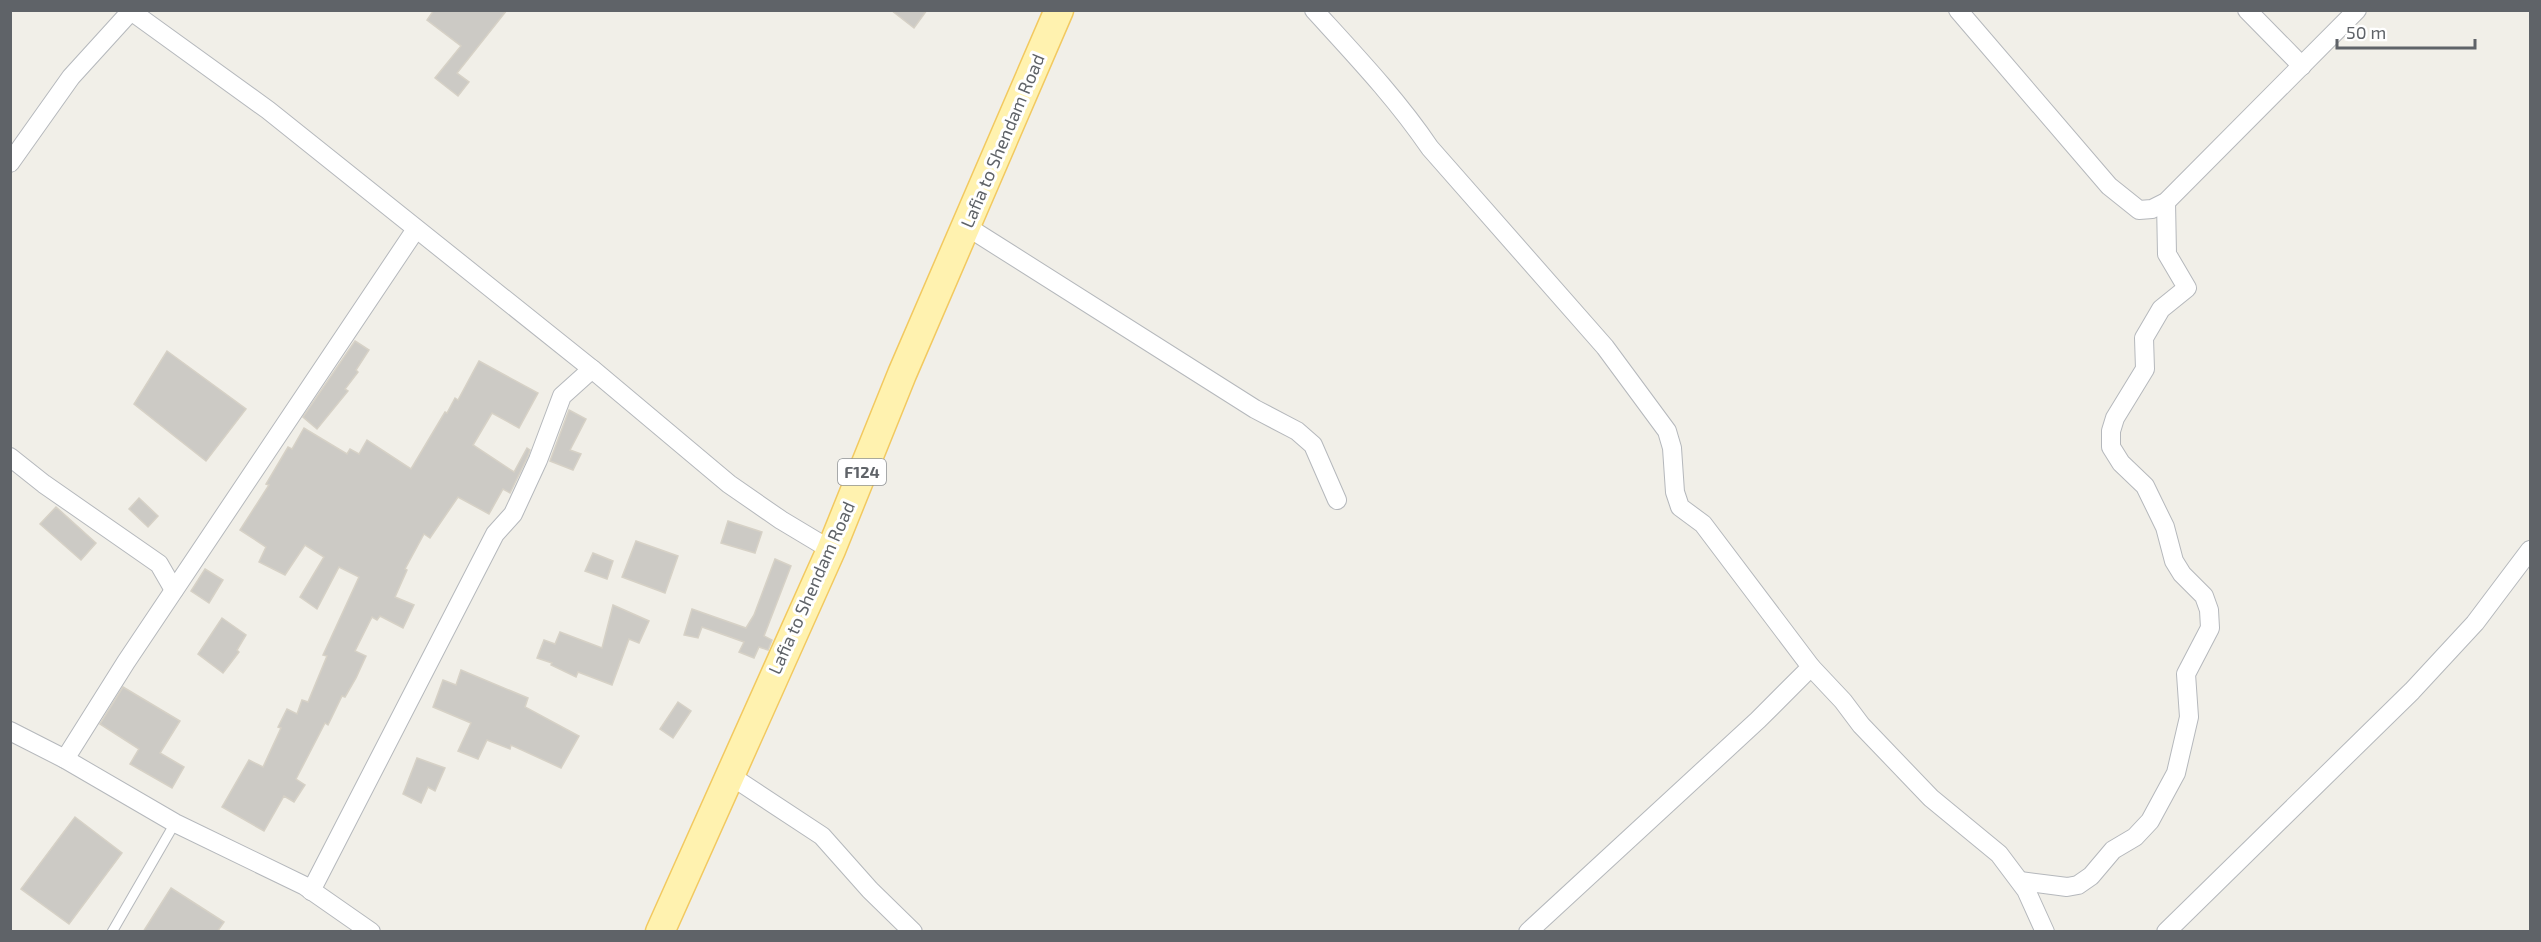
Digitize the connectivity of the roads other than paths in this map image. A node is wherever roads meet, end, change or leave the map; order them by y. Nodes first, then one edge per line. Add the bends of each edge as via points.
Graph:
1 (1059, 10) edge
2 (1314, 10) edge
3 (1958, 10) edge
4 (2247, 10) edge
5 (2357, 10) edge
6 (131, 11) edge
7 (2302, 66) junction
8 (10, 163) edge
9 (2166, 201) junction
10 (966, 226) junction
11 (416, 229) junction
12 (592, 369) junction
13 (10, 457) edge
14 (1337, 500) dead end
15 (2530, 549) edge
16 (831, 550) junction
17 (193, 562) junction
18 (159, 564) junction
19 (174, 590) junction
20 (1811, 667) junction
21 (10, 731) edge
22 (65, 759) junction
23 (728, 774) junction
24 (176, 823) junction
25 (2020, 881) junction
26 (311, 891) junction
27 (112, 932) edge
28 (371, 932) edge
29 (660, 932) edge
30 (913, 932) edge
31 (1528, 932) edge
32 (2045, 932) edge
33 (2166, 932) edge

1 - 10 main road, Lafia to Shendam Road / F124
2 - 20 street via 1605,347 1667,431 1680,507 1703,524
3 - 9 street via 2109,186 2139,210 2152,209
4 - 7 street
5 - 7 street
6 - 8 street via 71,77
6 - 11 street via 268,110
7 - 9 street
9 - 25 street via 2167,254 2187,288 2162,309 2144,338 2145,369 2115,418 2112,447 2156,505 2174,561 2204,596 2210,628 2186,674 2189,717 2176,773 2150,821 2078,885
10 - 14 street via 1196,372 1297,431 1313,445
10 - 16 main road, Lafia to Shendam Road / F124
11 - 12 street
11 - 17 street
12 - 16 street via 729,484
12 - 26 street via 562,396 513,514 495,534
13 - 18 street
15 - 33 street via 2475,623 2412,691
16 - 23 main road, Lafia to Shendam Road / F124
17 - 18 street
17 - 19 street
18 - 19 street
19 - 22 street
20 - 25 street via 1843,700 1860,725 1931,798 1999,854
20 - 31 street
21 - 22 street
22 - 24 street
23 - 29 main road, Lafia to Shendam Road / F124
23 - 30 street via 822,836
24 - 26 street
24 - 27 lane
25 - 32 street
26 - 28 street

